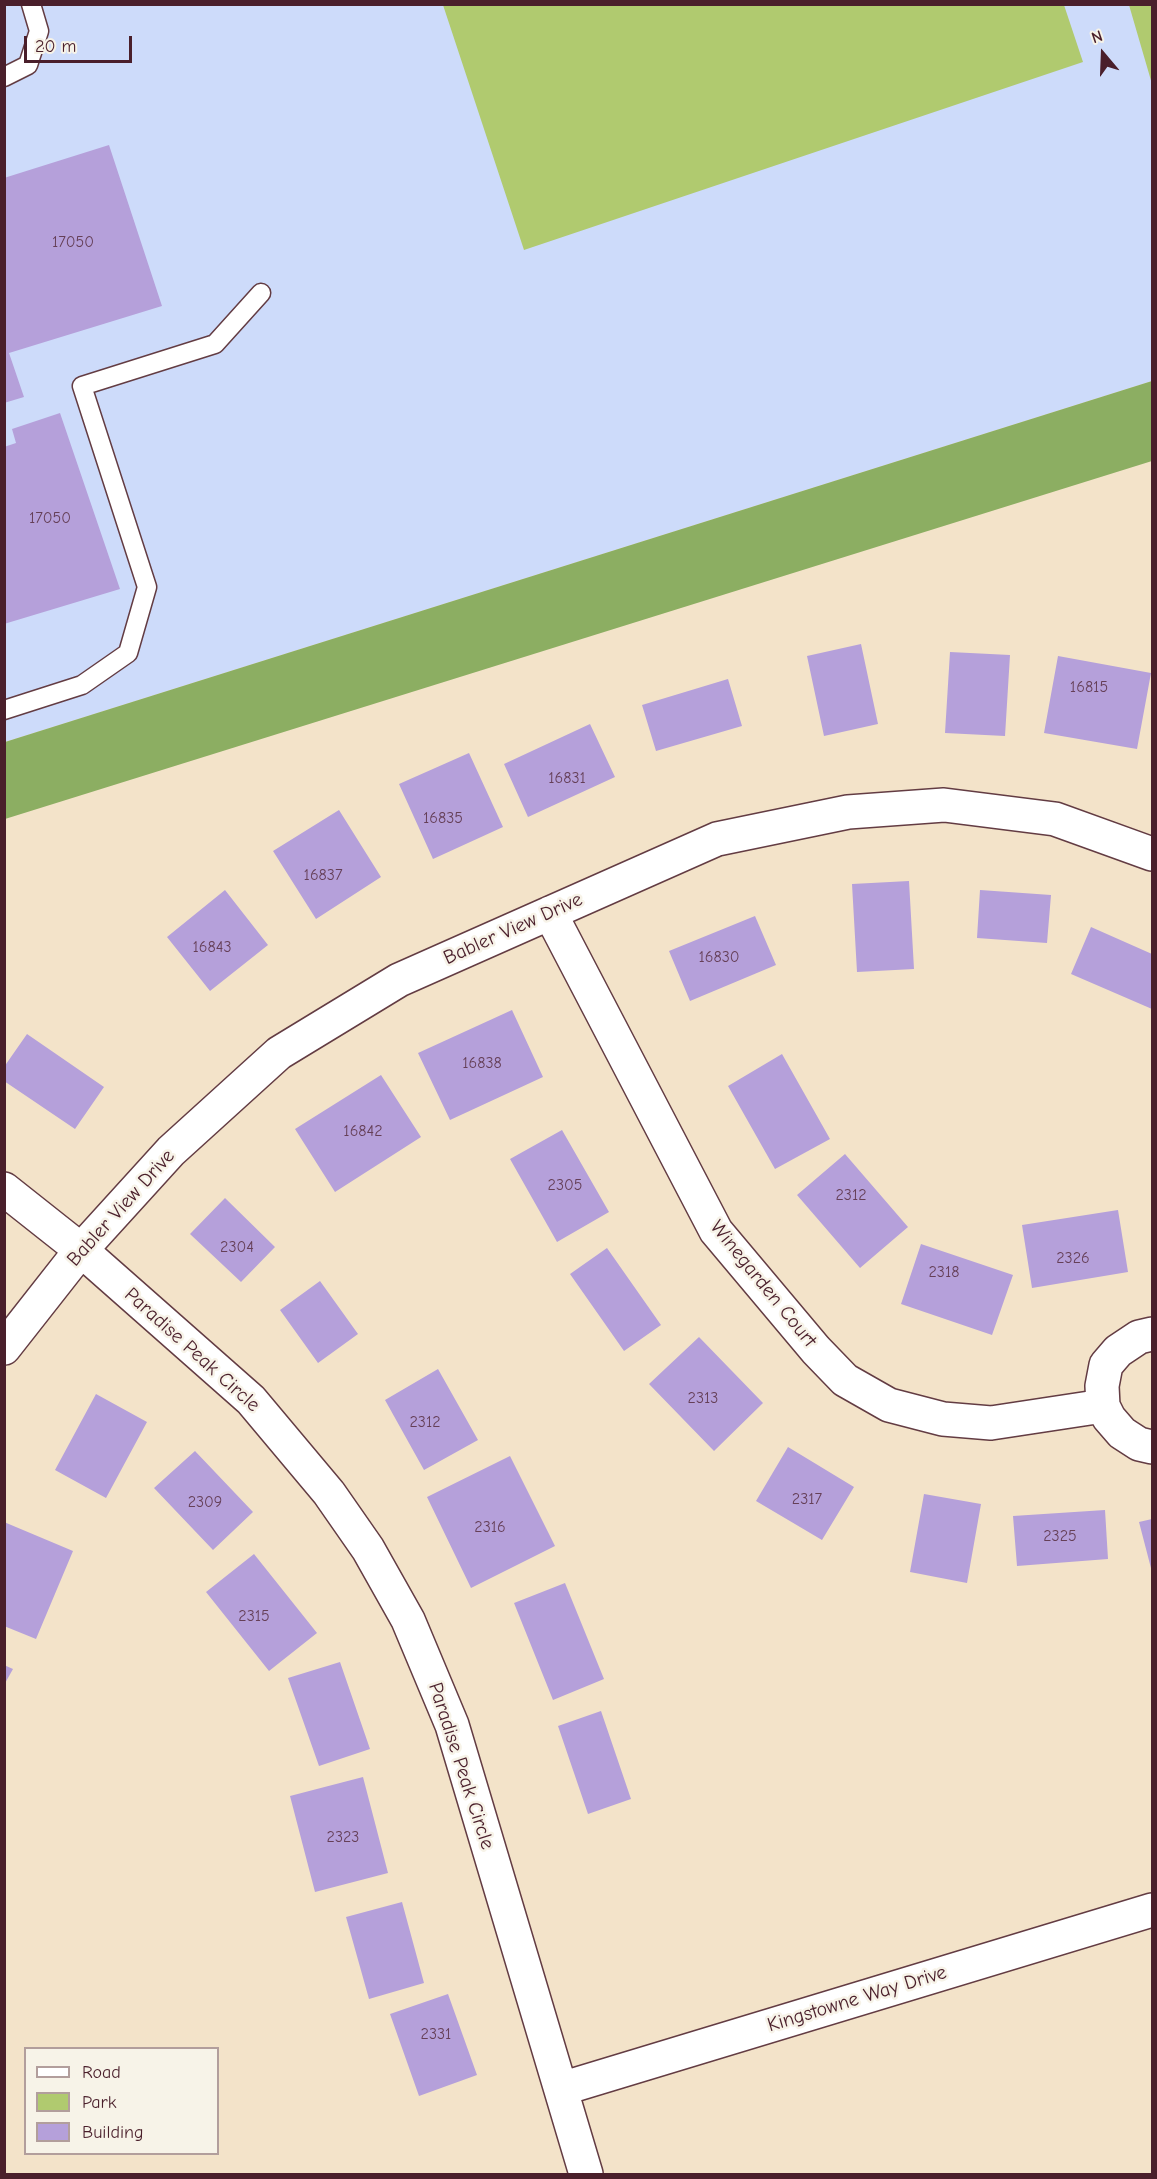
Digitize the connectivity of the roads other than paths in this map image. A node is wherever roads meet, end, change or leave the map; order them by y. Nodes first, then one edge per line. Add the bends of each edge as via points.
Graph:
1 (31, 4) edge
2 (4, 76) edge
3 (261, 293) dead end
4 (4, 710) edge
5 (1152, 854) edge
6 (550, 913) junction
7 (4, 1190) edge
8 (81, 1250) junction
9 (1152, 1334) edge
10 (4, 1348) edge
11 (1103, 1406) junction
12 (1152, 1447) edge
13 (1152, 1910) edge
14 (561, 2089) junction
15 (586, 2175) edge

1 - 2 lane via 39,31 28,65
3 - 4 lane via 215,344 82,386 147,587 128,653 82,685
5 - 6 street, Babler View Drive via 1055,819 944,805 848,812 717,839
6 - 8 street, Babler View Drive via 399,980 279,1053 171,1150
6 - 11 street, Winegarden Court via 716,1231 845,1380 889,1405 991,1424
7 - 8 street, Paradise Peak Circle
8 - 10 street, Babler View Drive
8 - 14 street, Paradise Peak Circle via 251,1401 328,1493 368,1549 408,1620 452,1725
9 - 11 street via 1139,1337 1118,1351 1106,1365
11 - 12 street via 1122,1433
13 - 14 street, Kingstowne Way Drive
14 - 15 street, Paradise Peak Circle

